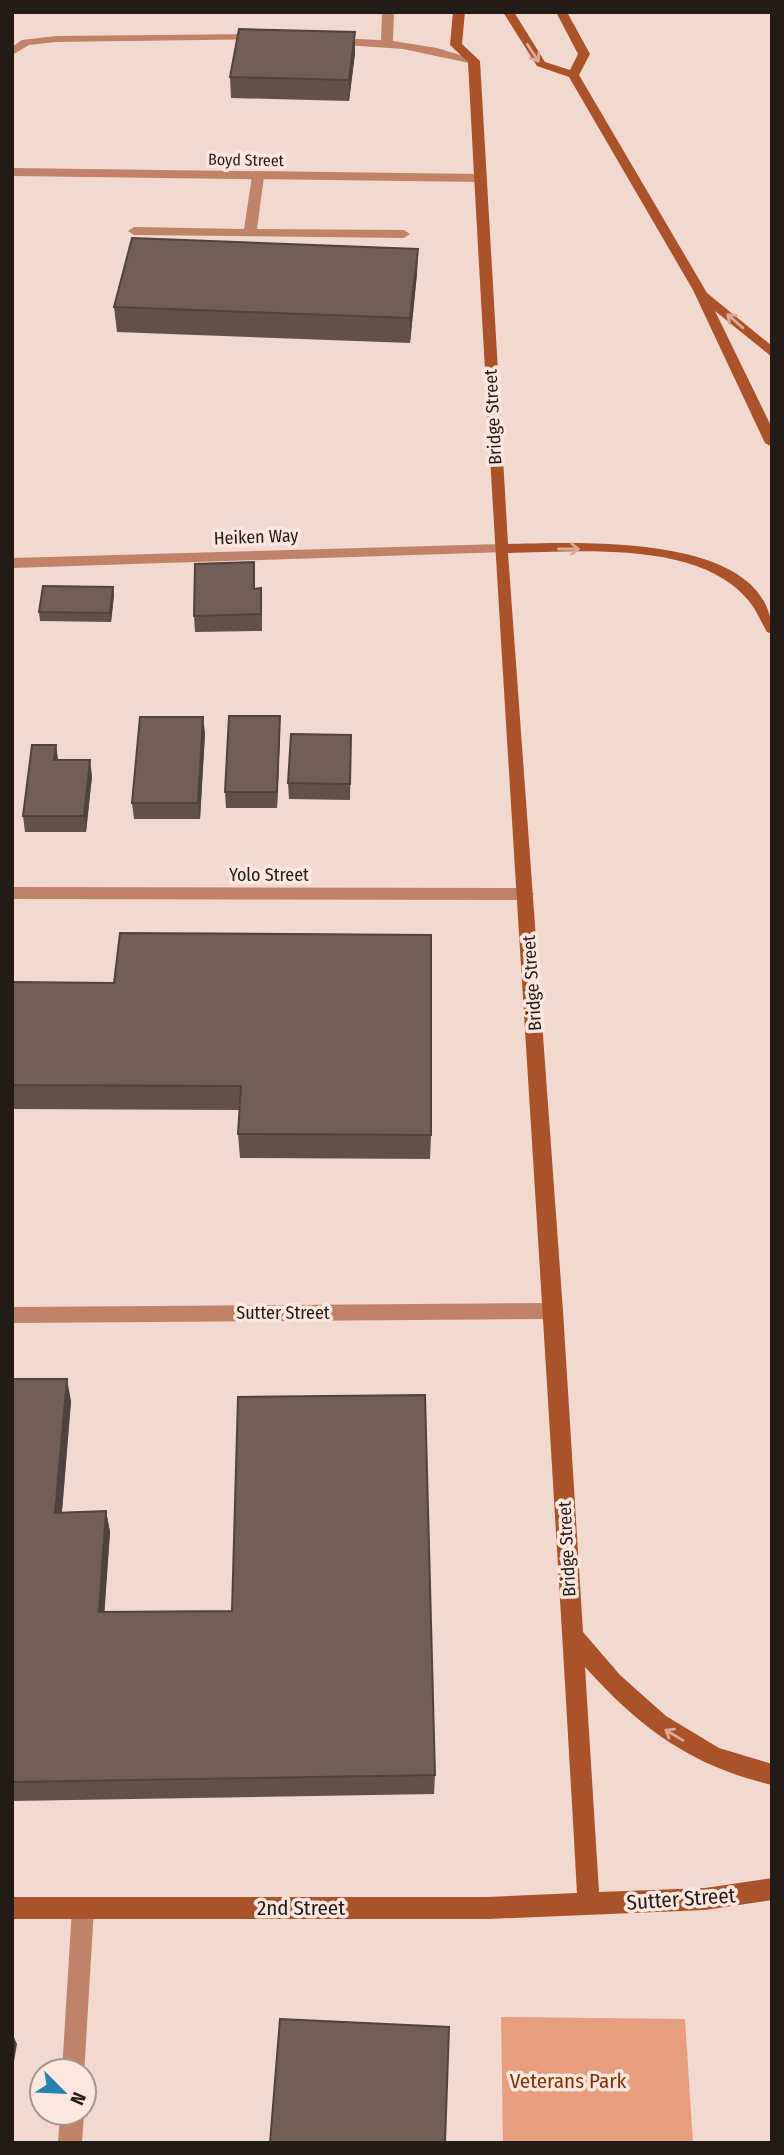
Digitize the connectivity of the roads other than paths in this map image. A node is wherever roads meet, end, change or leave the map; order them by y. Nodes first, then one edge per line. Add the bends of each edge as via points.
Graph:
1 (388, 12) edge
2 (459, 12) edge
3 (509, 12) edge
4 (561, 12) edge
5 (277, 37) edge
6 (316, 41) edge
7 (387, 43) junction
8 (12, 52) edge
9 (474, 61) junction
10 (573, 75) junction
11 (12, 173) edge
12 (258, 176) junction
13 (480, 178) junction
14 (134, 231) dead end
15 (250, 232) junction
16 (404, 234) dead end
17 (699, 290) junction
18 (772, 353) edge
19 (772, 443) edge
20 (501, 549) junction
21 (12, 563) edge
22 (772, 629) edge
23 (12, 893) edge
24 (526, 894) junction
25 (554, 1311) junction
26 (12, 1315) edge
27 (572, 1634) junction
28 (772, 1775) edge
29 (772, 1889) edge
30 (589, 1905) junction
31 (83, 1908) junction
32 (12, 1909) edge
33 (75, 2057) edge

1 - 7 street
2 - 9 main road via 456,45
3 -> 10 main road via 541,64
4 - 10 main road via 584,54
5 - 8 street via 56,40 26,42
6 - 7 street
7 - 9 street via 429,48
9 - 13 main road, Bridge Street
10 - 17 main road
11 - 12 street, Boyd Street
12 - 13 street, Boyd Street
12 - 15 street
13 - 20 main road, Bridge Street
14 - 15 street
15 - 16 street
18 -> 17 main road
17 - 19 main road
20 - 21 street, Heiken Way
20 -> 22 main road via 640,550 690,559 747,588
20 - 24 main road, Bridge Street
23 - 24 street, Yolo Street
24 - 25 main road, Bridge Street
25 - 26 street, Sutter Street
25 - 27 main road, Bridge Street
28 -> 27 main road via 709,1754 658,1726 616,1688
27 - 30 main road, Bridge Street
29 - 30 main road, Sutter Street via 705,1899
30 - 31 main road, 2nd Street
31 - 32 main road, 2nd Street
31 - 33 street

